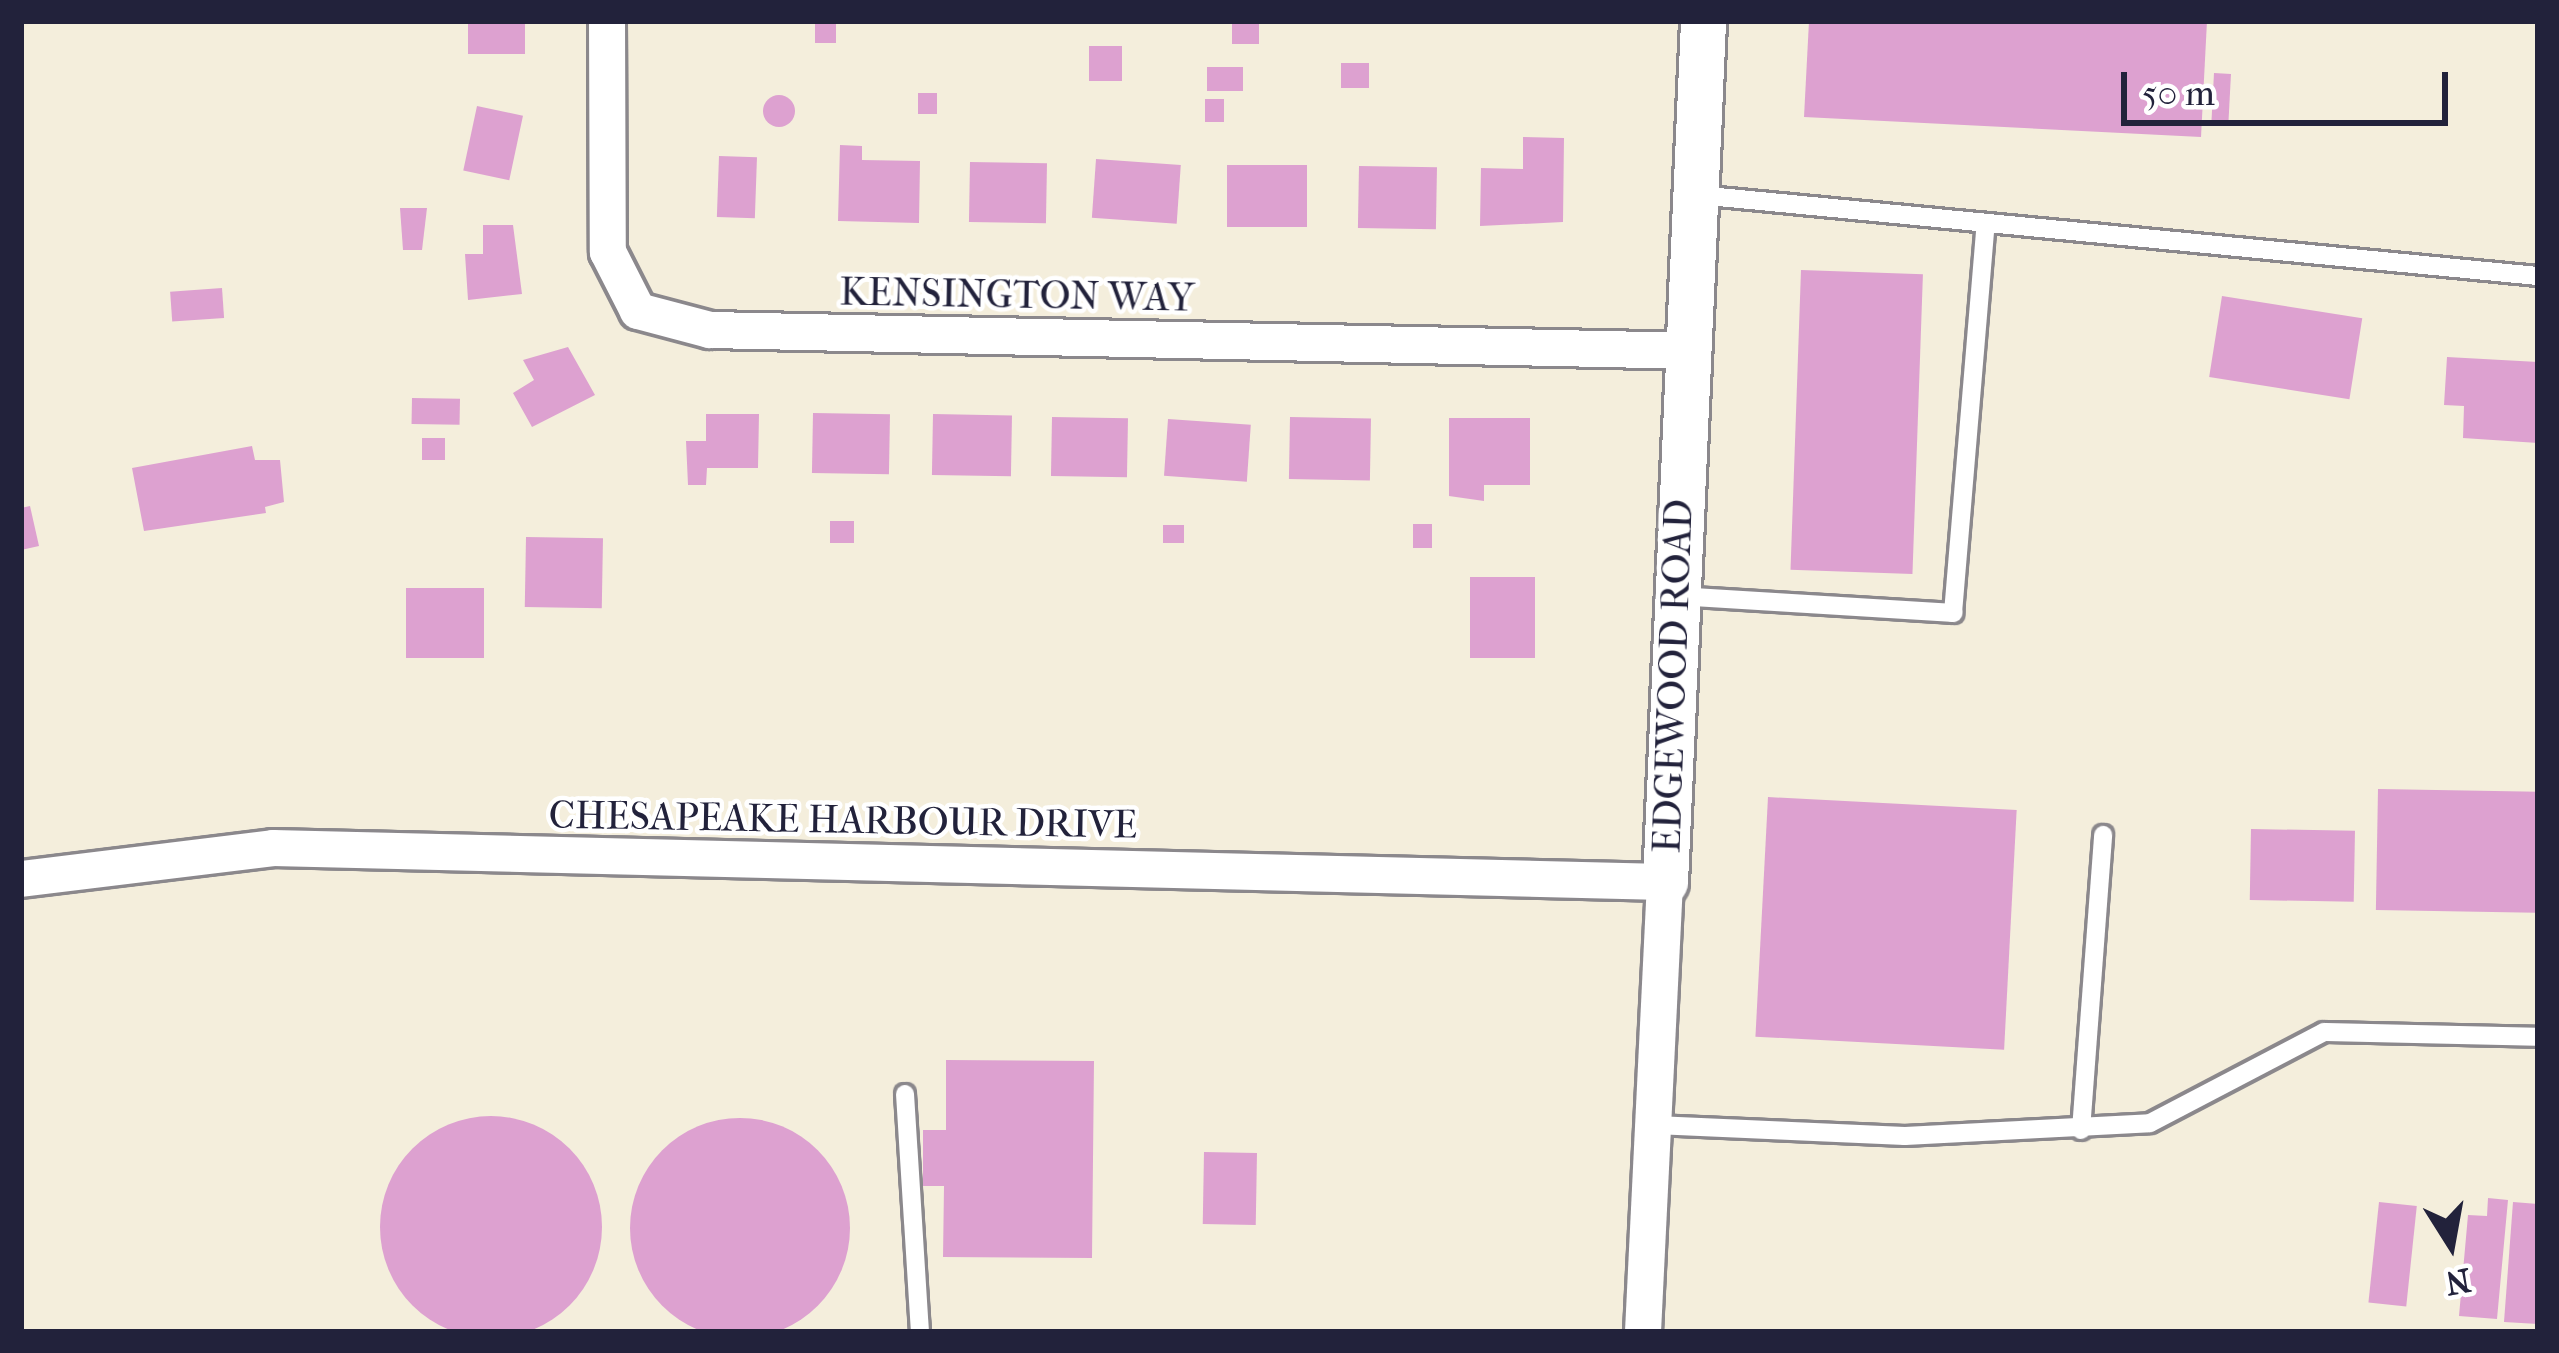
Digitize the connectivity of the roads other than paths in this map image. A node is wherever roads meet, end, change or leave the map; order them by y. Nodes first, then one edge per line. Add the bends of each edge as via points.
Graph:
1 (607, 21) edge
2 (1703, 21) edge
3 (1697, 195) junction
4 (1986, 223) junction
5 (2538, 277) edge
6 (1693, 351) junction
7 (1672, 596) junction
8 (2103, 835) dead end
9 (21, 879) edge
10 (1665, 882) junction
11 (2538, 1037) edge
12 (905, 1094) dead end
13 (1655, 1124) junction
14 (2081, 1130) junction
15 (920, 1332) edge
16 (1643, 1332) edge

1 - 6 street, KENSINGTON WAY via 608,252 638,311 710,330
2 - 3 street, EDGEWOOD ROAD
3 - 4 lane
3 - 6 street, EDGEWOOD ROAD
4 - 5 lane
4 - 7 lane via 1953,613
6 - 7 street, EDGEWOOD ROAD
7 - 10 street, EDGEWOOD ROAD
8 - 14 lane
9 - 10 street, CHESAPEAKE HARBOUR DRIVE via 273,848
10 - 13 street, EDGEWOOD ROAD
11 - 14 lane via 2324,1032 2150,1123
12 - 15 lane
13 - 14 lane via 1905,1136
13 - 16 street, EDGEWOOD ROAD

